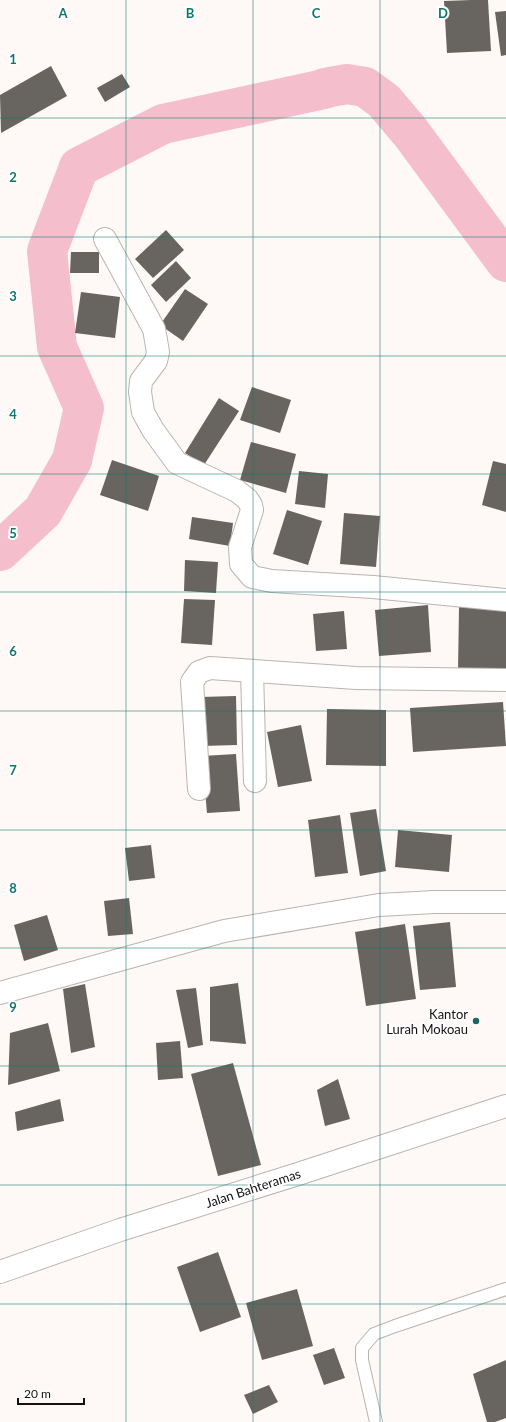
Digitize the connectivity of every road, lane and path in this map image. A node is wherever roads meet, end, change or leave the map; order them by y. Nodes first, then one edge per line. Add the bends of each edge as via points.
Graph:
1 (104, 239) dead end
2 (506, 600) edge
3 (252, 671) junction
4 (506, 680) edge
5 (255, 780) dead end
6 (199, 789) dead end
7 (506, 902) edge
8 (0, 993) edge
9 (506, 1106) edge
10 (0, 1272) edge
11 (506, 1289) edge
12 (376, 1422) edge

1 - 2 street via 154,329 158,352 156,361 141,381 140,392 144,412 177,463 237,491 251,505 252,510 240,547 241,564 252,577 272,581 374,587
3 - 4 street via 356,678
3 - 5 street
3 - 6 street via 210,668 199,672 192,682
7 - 8 street via 379,905 232,930
9 - 10 street, Jalan Bahteramas via 120,1230
11 - 12 lane via 374,1334 362,1348 362,1360

